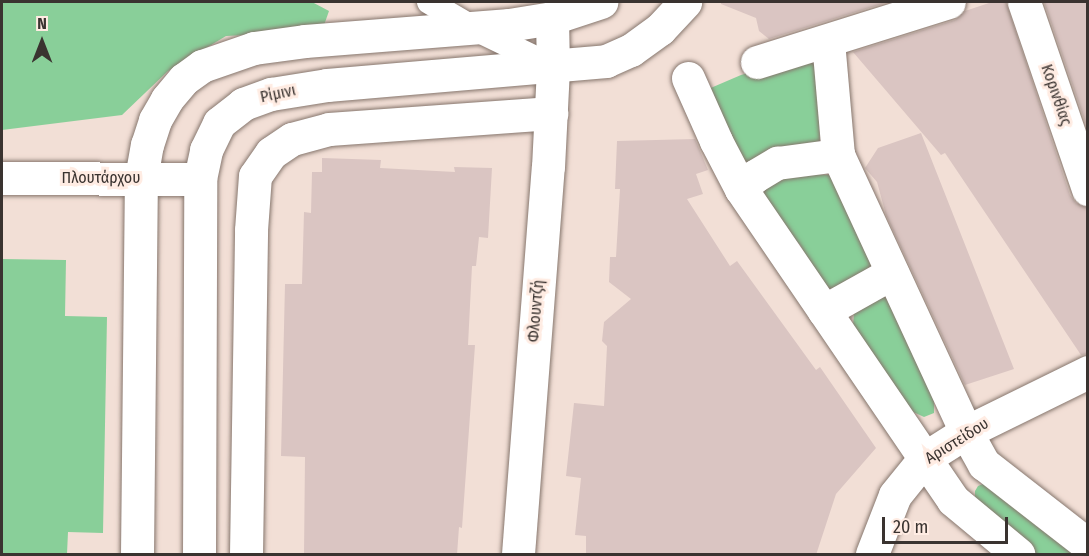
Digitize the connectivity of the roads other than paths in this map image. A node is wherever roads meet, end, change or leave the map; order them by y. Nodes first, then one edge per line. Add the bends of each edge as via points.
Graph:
1 (429, 2) edge
2 (601, 2) edge
3 (685, 2) edge
4 (949, 2) edge
5 (1024, 2) edge
6 (553, 10) edge
7 (475, 29) junction
8 (828, 41) junction
9 (757, 62) dead end
10 (553, 67) junction
11 (688, 78) dead end
12 (551, 113) junction
13 (838, 155) junction
14 (2, 178) edge
15 (141, 178) junction
16 (200, 179) junction
17 (741, 189) junction
18 (1088, 189) edge
19 (892, 273) junction
20 (824, 311) junction
21 (1088, 372) edge
22 (966, 432) junction
23 (925, 458) junction
24 (1088, 544) edge
25 (137, 555) edge
26 (199, 555) edge
27 (246, 555) edge
28 (518, 555) edge
29 (872, 555) edge
30 (1018, 555) edge

1 - 7 lane
2 - 6 street
3 - 10 street, Ρίμινι via 660,29 631,50 606,61
4 - 8 street
5 - 18 street, Κορινθίας
6 - 7 street
6 - 10 street, Φλουντζή
7 - 10 lane
7 - 15 street via 254,48 202,66 184,79 155,120
8 - 9 street
8 - 13 street
10 - 12 street, Φλουντζή
10 - 16 street, Ρίμινι via 327,85 261,96 229,113 219,123 206,150
11 - 17 street
12 - 27 street via 329,129 292,139 271,153 255,177 251,230
12 - 28 street, Φλουντζή
13 - 17 street via 777,163
13 - 19 street
14 - 15 street, Πλουτάρχου
15 - 16 street, Πλουτάρχου
15 - 25 street
16 - 26 street, Ρίμινι
17 - 20 street
19 - 20 street
19 - 22 street
20 - 23 street
21 - 22 street, Αριστείδου
22 - 23 street, Αριστείδου
22 - 24 street via 984,464
23 - 29 street, Αριστείδου via 895,495
23 - 30 street via 954,500

